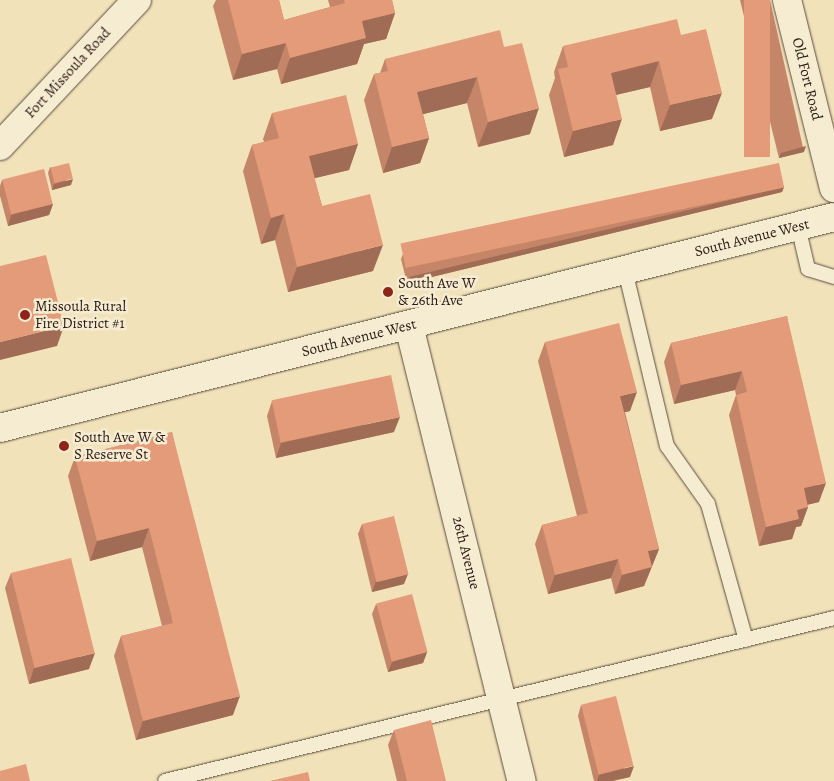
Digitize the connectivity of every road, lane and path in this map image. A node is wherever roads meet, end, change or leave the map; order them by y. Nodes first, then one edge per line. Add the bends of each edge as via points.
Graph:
1 (137, 0) edge
2 (787, 0) edge
3 (0, 146) edge
4 (834, 188) edge
5 (834, 217) edge
6 (798, 226) junction
7 (625, 270) junction
8 (834, 277) edge
9 (409, 326) junction
10 (0, 428) edge
11 (834, 618) edge
12 (746, 640) junction
13 (502, 701) junction
14 (165, 781) edge
15 (522, 781) edge

1 - 3 street, Fort Missoula Road
2 - 4 street, Old Fort Road
5 - 6 street, South Avenue West
6 - 7 street, South Avenue West
6 - 8 lane via 808,269
7 - 9 street, South Avenue West
7 - 12 lane via 667,446 708,504
9 - 10 street, South Avenue West
9 - 13 street, 26th Avenue
11 - 12 lane
12 - 13 lane
13 - 14 lane
13 - 15 street, 26th Avenue

